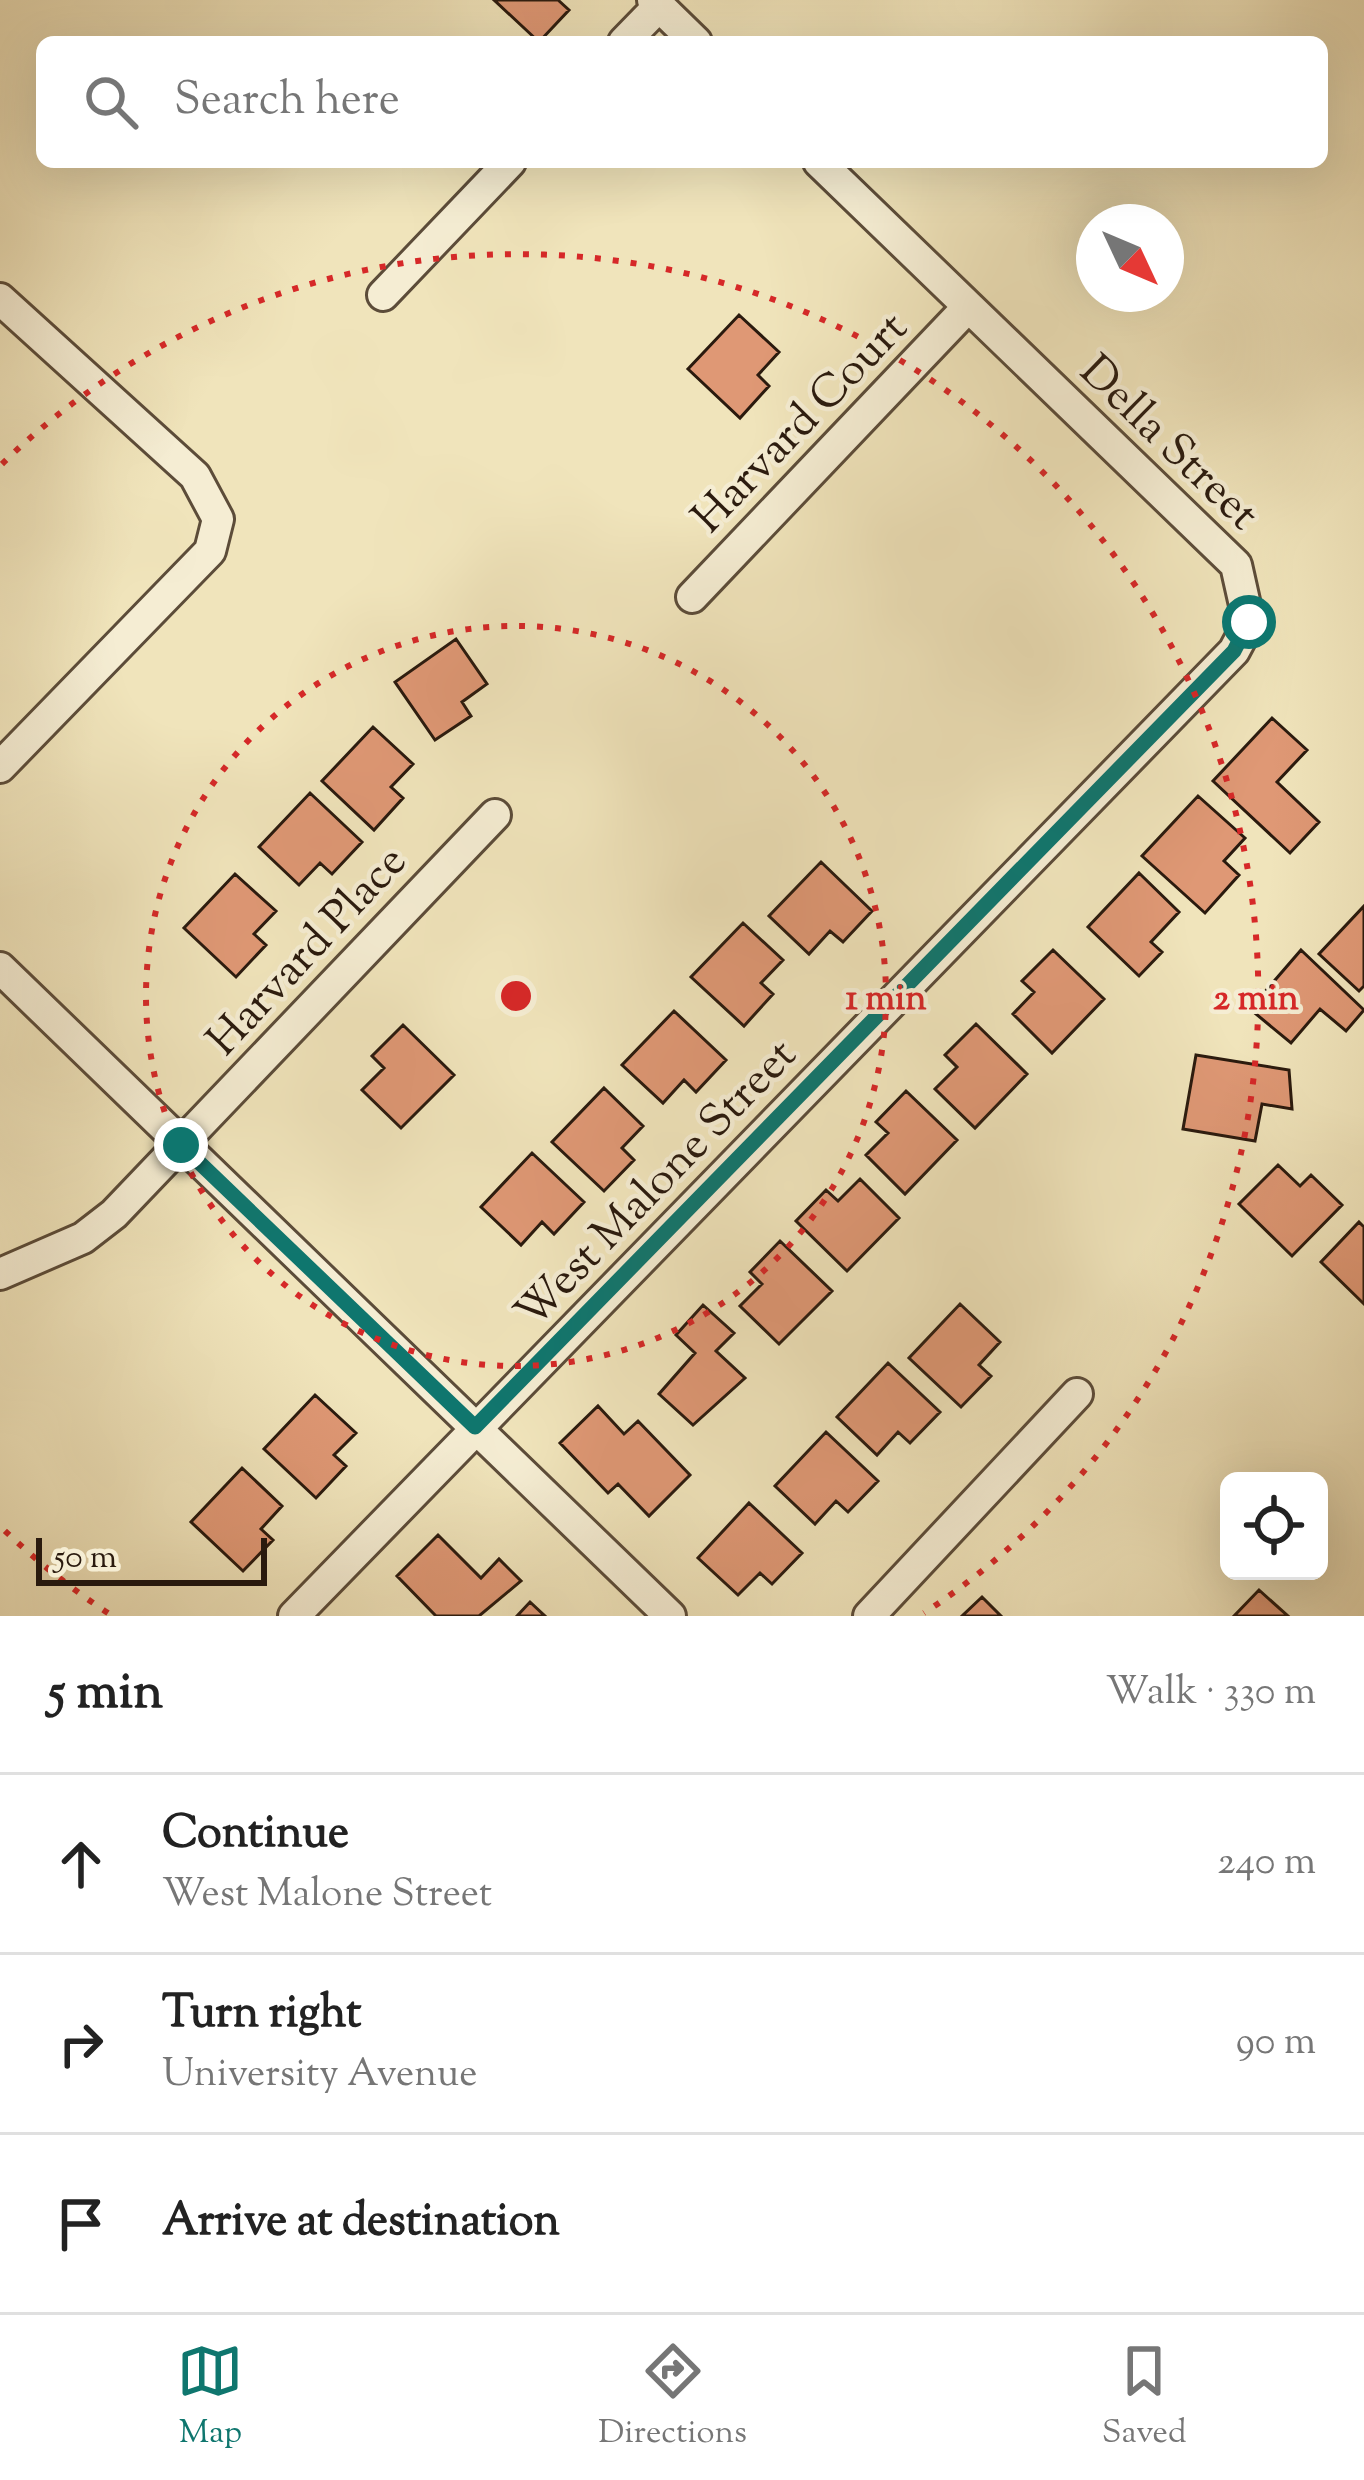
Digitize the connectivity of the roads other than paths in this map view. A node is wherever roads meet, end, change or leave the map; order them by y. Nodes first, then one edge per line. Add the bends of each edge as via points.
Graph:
1 (656, 3) edge
2 (629, 36) edge
3 (690, 36) edge
4 (504, 168) edge
5 (825, 168) edge
6 (383, 295) dead end
7 (0, 299) edge
8 (968, 307) junction
9 (1246, 589) joint
10 (692, 597) dead end
11 (0, 767) edge
12 (495, 815) dead end
13 (0, 968) edge
14 (181, 1145) junction
15 (0, 1274) edge
16 (1077, 1394) dead end
17 (475, 1427) junction
18 (294, 1616) edge
19 (670, 1616) edge
20 (869, 1616) edge

1 - 2 street
1 - 3 street
4 - 6 street
5 - 8 street, Della Street
7 - 11 street via 195,476 218,519 210,551
8 - 9 street, Della Street via 1236,565
8 - 10 street, Harvard Court
9 - 17 street, West Malone Street via 1249,622 1234,651
12 - 14 street, Harvard Place
13 - 14 street
14 - 15 street, Harvard Place via 83,1238
14 - 17 street
16 - 20 street
17 - 18 street, West Malone Street
17 - 19 street

